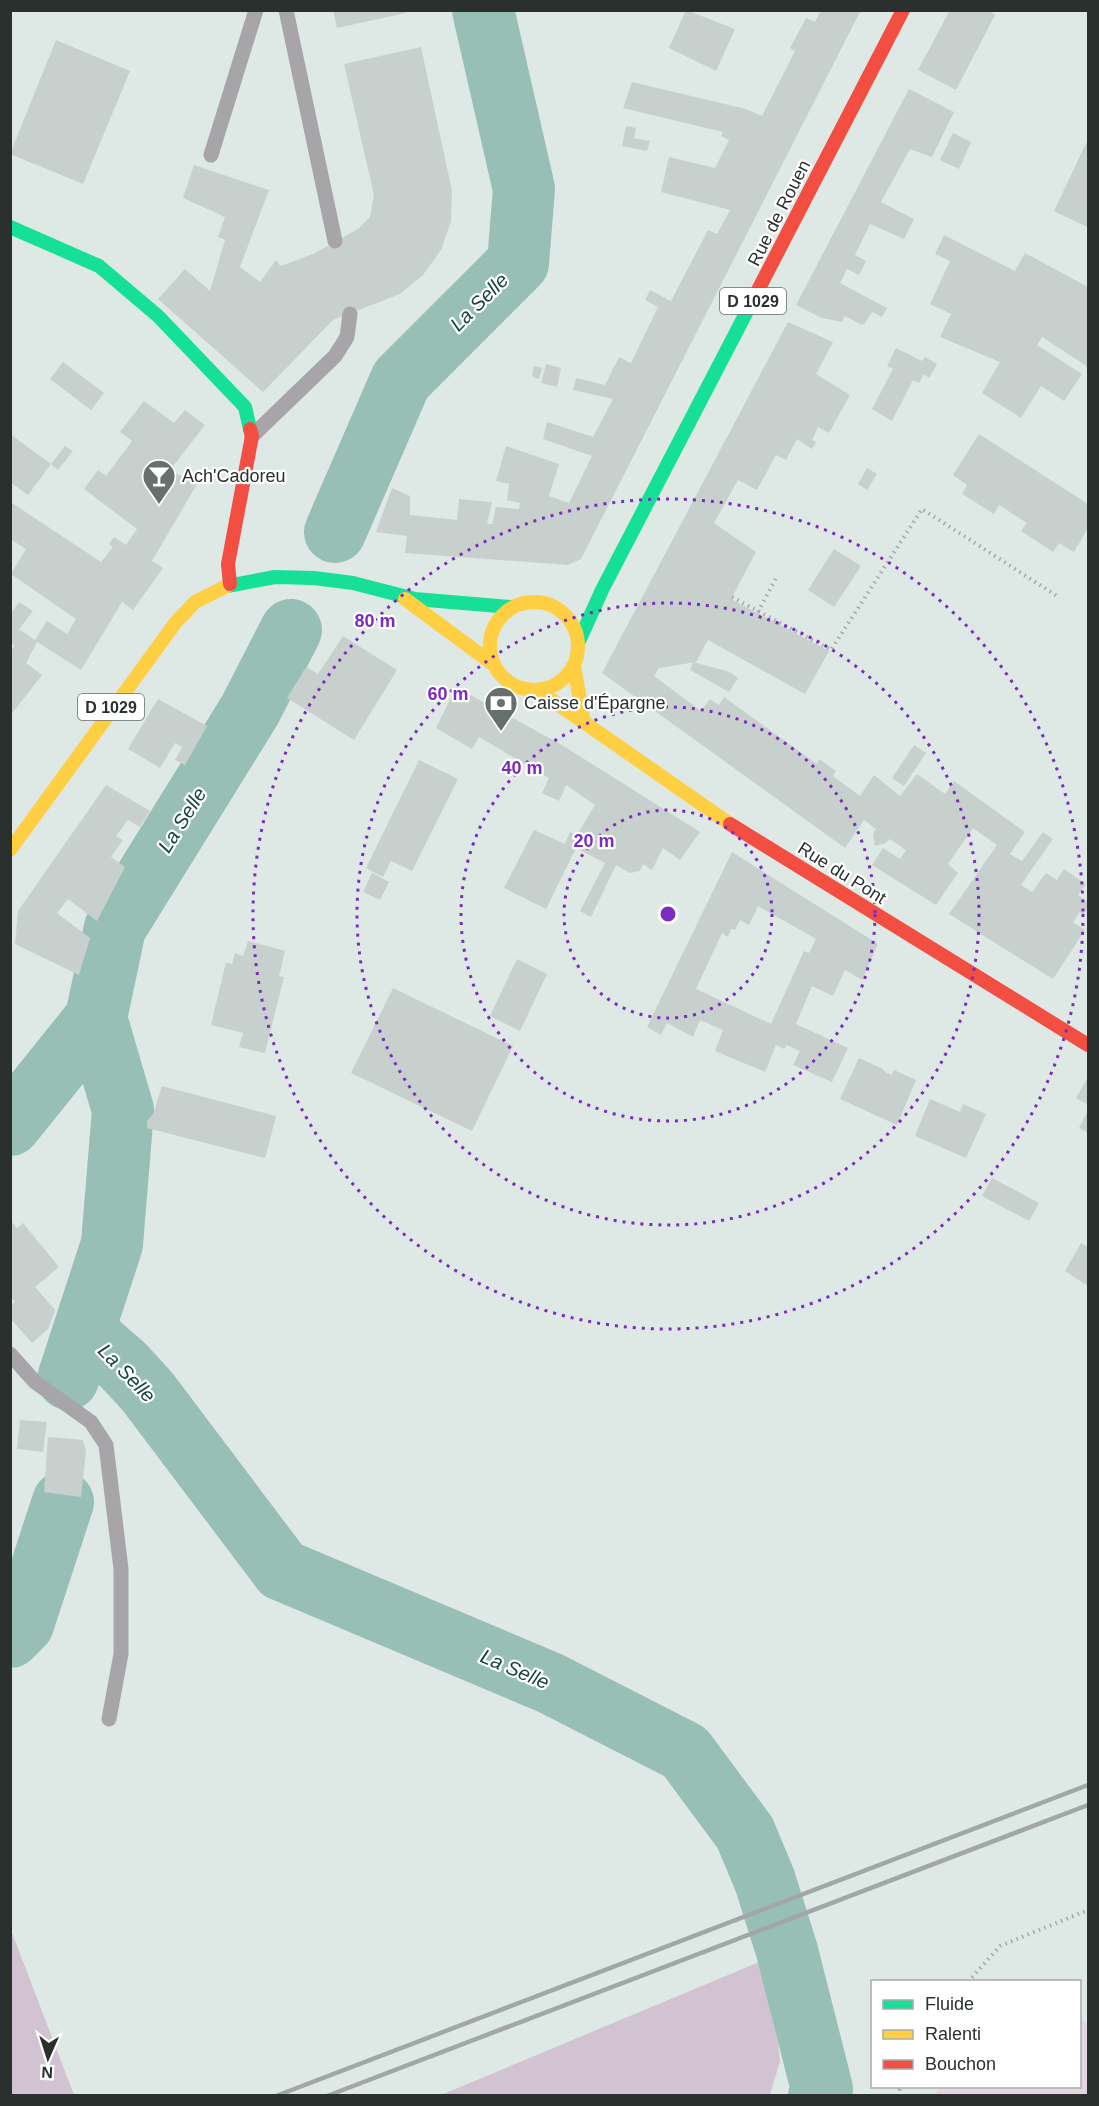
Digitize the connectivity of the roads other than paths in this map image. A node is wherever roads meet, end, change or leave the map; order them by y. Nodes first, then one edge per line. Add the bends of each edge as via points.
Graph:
1 (256, 10) edge
2 (286, 10) edge
3 (903, 10) edge
4 (211, 155) dead end
5 (10, 227) edge
6 (335, 241) dead end
7 (350, 314) dead end
8 (252, 436) junction
9 (230, 584) junction
10 (602, 590) junction
11 (584, 596) dead end
12 (401, 597) junction
13 (565, 600) dead end
14 (546, 604) junction
15 (511, 608) junction
16 (579, 641) junction
17 (493, 664) junction
18 (574, 666) junction
19 (539, 691) junction
20 (584, 722) junction
21 (10, 850) edge
22 (1089, 1045) edge
23 (10, 1354) edge
24 (109, 1719) dead end

1 - 4 lane
2 - 6 lane
3 - 10 main road, Rue de Rouen / D 1029
5 - 8 main road via 99,266 158,316 244,407
7 - 8 lane via 347,337 335,356
8 - 9 main road via 228,564
9 - 12 main road, D 1029 via 256,578 320,579
9 - 21 main road, D 1029 via 185,611
10 - 11 main road
10 - 16 main road, D 1029
12 - 15 main road, D 1029
12 - 17 main road, D 1029
13 - 14 main road
14 - 15 main road via 522,603
14 - 16 main road via 562,611
15 - 17 main road via 501,616 489,639
16 - 18 main road
17 - 19 main road via 511,685
18 - 19 main road via 554,687
18 - 20 main road
19 - 20 main road, Rue du Pont
20 - 22 main road, Rue du Pont via 732,826
23 - 24 lane via 35,1382 91,1422 106,1445 121,1569 121,1654

